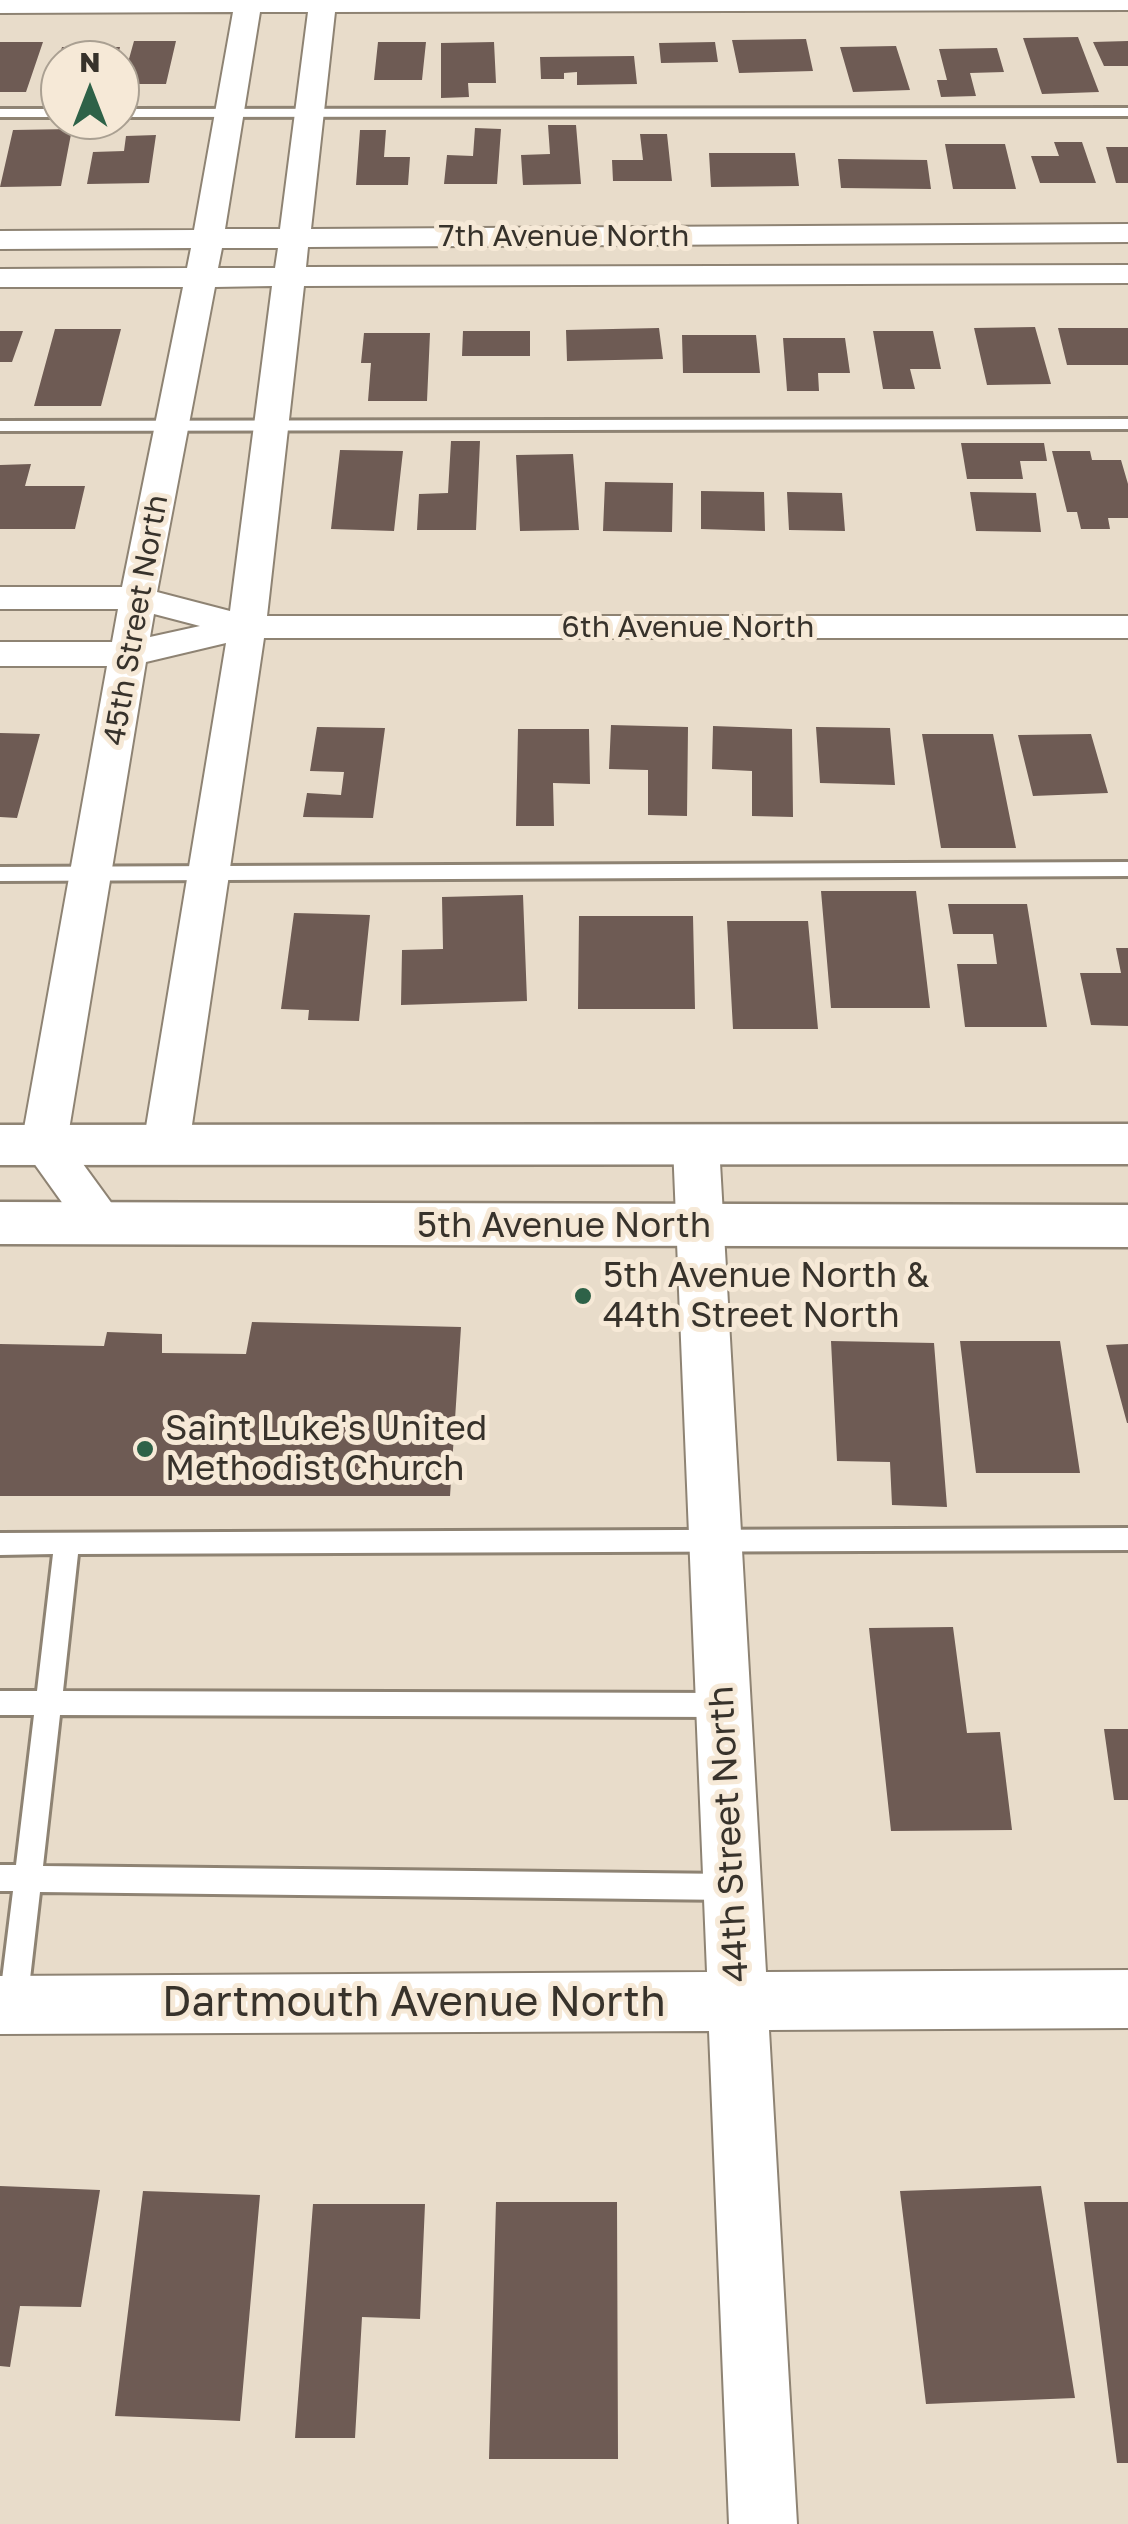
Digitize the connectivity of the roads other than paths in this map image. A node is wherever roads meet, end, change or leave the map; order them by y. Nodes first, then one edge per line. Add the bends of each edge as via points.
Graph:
1 (248, 2) edge
2 (322, 2) edge
3 (1128, 2) edge
4 (0, 5) edge
5 (1128, 112) edge
6 (40, 113) edge
7 (140, 113) edge
8 (230, 113) junction
9 (309, 113) junction
10 (0, 114) edge
11 (1128, 234) edge
12 (294, 236) junction
13 (208, 239) junction
14 (0, 240) edge
15 (1128, 274) edge
16 (289, 275) junction
17 (201, 277) junction
18 (0, 278) edge
19 (1128, 424) edge
20 (172, 425) junction
21 (271, 425) junction
22 (0, 426) edge
23 (0, 598) edge
24 (138, 598) junction
25 (1128, 626) edge
26 (248, 628) junction
27 (0, 654) edge
28 (128, 654) junction
29 (1128, 869) edge
30 (209, 872) junction
31 (0, 874) edge
32 (91, 874) junction
33 (1128, 1144) edge
34 (22, 1145) edge
35 (166, 1145) junction
36 (696, 1145) junction
37 (0, 1223) edge
38 (104, 1223) junction
39 (699, 1226) junction
40 (1128, 1226) edge
41 (1128, 1539) edge
42 (715, 1543) junction
43 (0, 1544) edge
44 (67, 1544) junction
45 (0, 1703) edge
46 (46, 1703) junction
47 (723, 1705) junction
48 (13, 1878) edge
49 (732, 1887) junction
50 (1128, 1999) edge
51 (738, 2001) junction
52 (6, 2005) edge
53 (763, 2524) edge

1 - 2 street
1 - 4 street
1 - 8 street, 45th Street North
2 - 3 street
2 - 9 street
5 - 9 lane
6 - 10 lane
7 - 8 lane
8 - 9 lane
8 - 13 street, 45th Street North
9 - 12 street
11 - 12 street, 7th Avenue North
12 - 13 street, 7th Avenue North
12 - 16 street
13 - 14 street, 7th Avenue North
13 - 17 street, 45th Street North
15 - 16 street, 7th Avenue North
16 - 17 street, 7th Avenue North
16 - 21 street
17 - 18 street, 7th Avenue North
17 - 20 street, 45th Street North
19 - 21 lane
20 - 21 lane
20 - 22 lane
20 - 24 street, 45th Street North
21 - 26 street
23 - 24 street, 6th Avenue North
24 - 26 street, 6th Avenue North
24 - 28 street, 45th Street North
25 - 26 street, 6th Avenue North
26 - 28 street, 6th Avenue North
26 - 30 street
27 - 28 street, 6th Avenue North
28 - 32 street, 45th Street North
29 - 30 lane
30 - 32 lane
30 - 35 street
31 - 32 lane
32 - 34 street, 45th Street North
33 - 36 main road
34 - 35 main road
34 - 38 street
35 - 36 main road
36 - 39 street, 44th Street North
37 - 38 main road, 5th Avenue North
38 - 39 main road, 5th Avenue North
39 - 40 main road, 5th Avenue North
39 - 42 street, 44th Street North
41 - 42 lane
42 - 44 lane
42 - 47 street, 44th Street North
43 - 44 lane
44 - 46 lane
45 - 46 lane
46 - 47 lane
46 - 48 lane
47 - 49 street, 44th Street North
48 - 49 lane
48 - 52 lane
49 - 51 street, 44th Street North
50 - 51 street, Dartmouth Avenue North
51 - 52 street, Dartmouth Avenue North
51 - 53 street, 44th Street North

